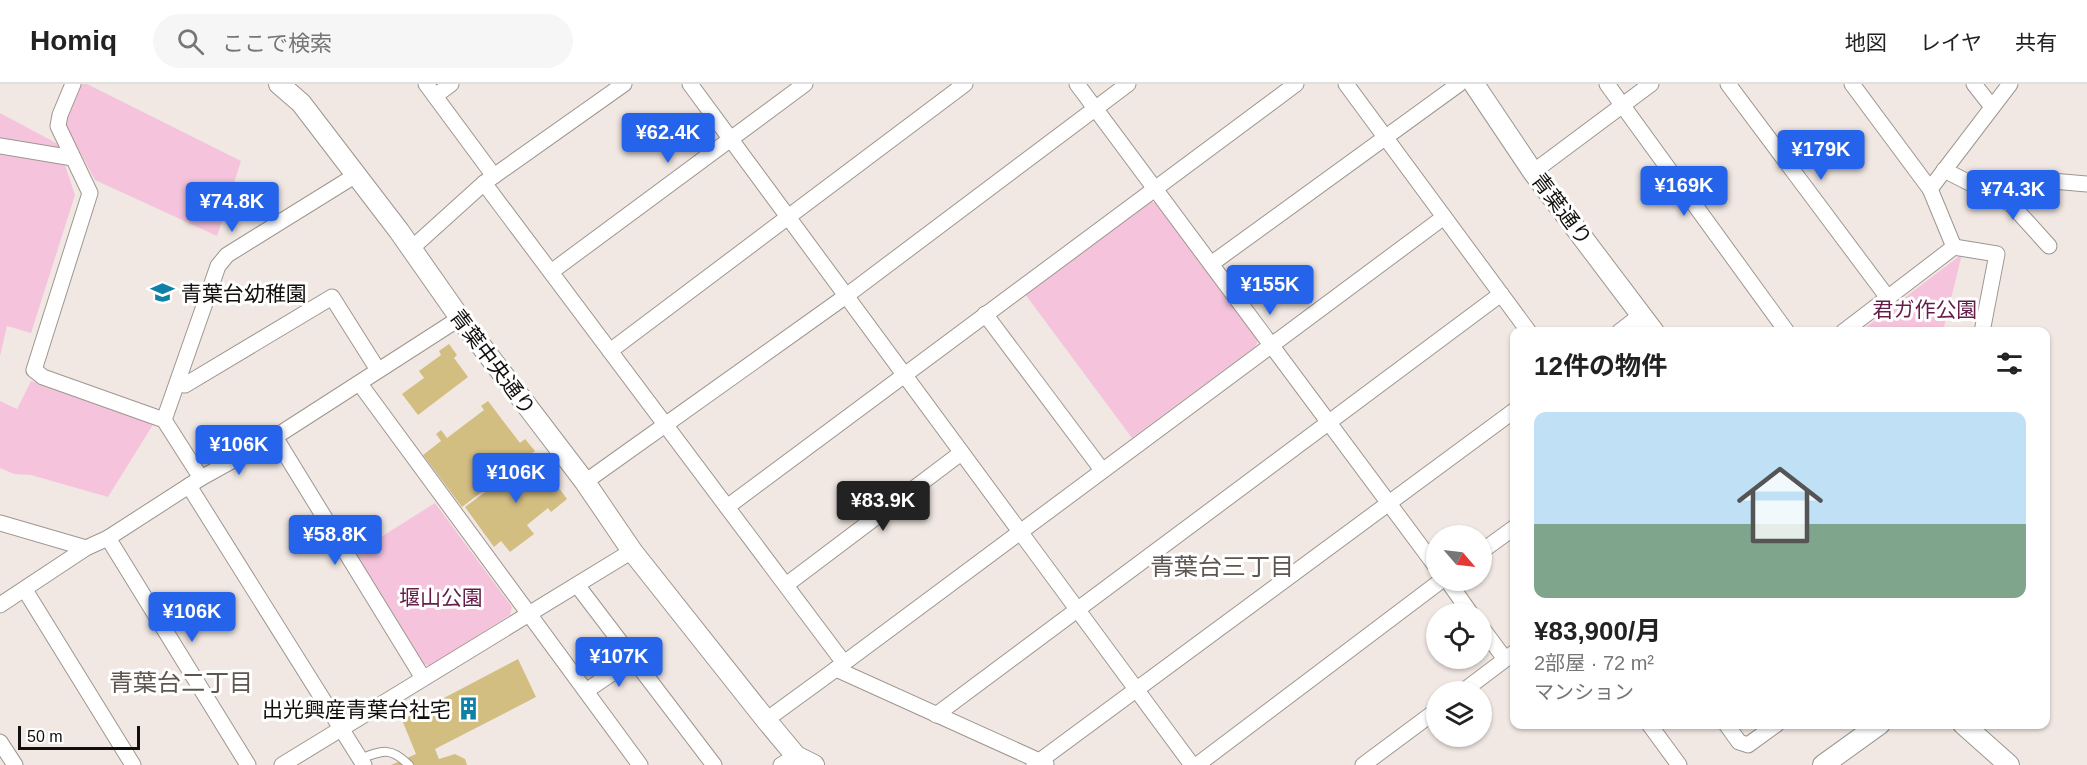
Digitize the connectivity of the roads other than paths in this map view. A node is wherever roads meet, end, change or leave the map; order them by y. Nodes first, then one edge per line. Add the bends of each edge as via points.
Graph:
1 (73, 84) edge
2 (279, 84) edge
3 (450, 84) edge
4 (624, 84) edge
5 (690, 84) edge
6 (805, 84) edge
7 (966, 84) edge
8 (1077, 84) edge
9 (1128, 84) edge
10 (1296, 84) edge
11 (1346, 84) edge
12 (1459, 84) edge
13 (1474, 84) edge
14 (1607, 84) edge
15 (1651, 84) edge
16 (1728, 84) edge
17 (1852, 84) edge
18 (1974, 84) edge
19 (2010, 84) edge
20 (430, 90) edge
21 (1623, 105) junction
22 (1992, 107) junction
23 (1095, 108) junction
24 (1386, 137) junction
25 (732, 138) junction
26 (0, 146) edge
27 (74, 158) junction
28 (1944, 170) junction
29 (1533, 172) junction
30 (356, 175) junction
31 (489, 180) junction
32 (2087, 184) edge
33 (1155, 189) junction
34 (1930, 189) junction
35 (2011, 204) junction
36 (789, 216) junction
37 (1444, 217) junction
38 (2049, 246) dead end
39 (1954, 247) junction
40 (412, 248) junction
41 (1211, 264) junction
42 (551, 272) junction
43 (1501, 294) junction
44 (846, 296) junction
45 (1888, 298) junction
46 (984, 314) junction
47 (1641, 315) junction
48 (460, 318) junction
49 (1525, 327) edge
50 (1625, 327) edge
51 (1650, 327) edge
52 (1783, 327) edge
53 (1850, 327) edge
54 (1983, 327) edge
55 (1271, 345) junction
56 (610, 351) junction
57 (378, 370) junction
58 (904, 374) junction
59 (178, 384) junction
60 (360, 384) junction
61 (1510, 414) edge
62 (165, 420) junction
63 (1329, 422) junction
64 (665, 424) junction
65 (274, 436) junction
66 (961, 453) junction
67 (1102, 470) junction
68 (195, 482) junction
69 (585, 482) junction
70 (1389, 504) junction
71 (727, 507) junction
72 (0, 523) edge
73 (1510, 531) edge
74 (1019, 532) junction
75 (108, 538) junction
76 (1492, 544) edge
77 (86, 548) junction
78 (632, 551) junction
79 (1426, 553) edge
80 (577, 585) junction
81 (786, 585) junction
82 (25, 590) junction
83 (1427, 591) edge
84 (0, 605) edge
85 (1077, 610) junction
86 (529, 614) junction
87 (1492, 638) edge
88 (1510, 655) edge
89 (633, 659) junction
90 (840, 666) junction
91 (423, 678) junction
92 (1476, 681) edge
93 (1136, 690) junction
94 (586, 691) junction
95 (936, 715) junction
96 (765, 720) junction
97 (1426, 720) edge
98 (341, 729) junction
99 (1653, 729) edge
100 (1730, 729) edge
101 (1770, 729) edge
102 (1873, 729) edge
103 (1969, 729) edge
104 (0, 742) edge
105 (1382, 760) edge
106 (362, 762) edge
107 (797, 762) edge
108 (1040, 764) edge
109 (15, 765) edge
110 (133, 765) edge
111 (248, 765) edge
112 (282, 765) edge
113 (409, 765) edge
114 (640, 765) edge
115 (714, 765) edge
116 (1192, 765) edge
117 (1197, 765) edge
118 (1363, 765) edge
119 (1679, 765) edge
120 (1823, 765) edge
121 (2009, 765) edge

1 - 27 street via 58,126
2 - 30 street, 青葉中央通り via 301,103
3 - 20 street
4 - 31 street
5 - 25 street
6 - 25 street
7 - 36 street
8 - 23 street
9 - 23 street
10 - 33 street
11 - 24 street
12 - 24 street
13 - 29 street, 青葉通り
14 - 21 street
15 - 21 street
16 - 45 street
17 - 34 street
18 - 22 street
19 - 22 street
20 - 31 street
21 - 29 street
21 - 52 street
22 - 28 street
23 - 33 street
23 - 44 street
24 - 37 street
24 - 41 street
25 - 36 street
25 - 42 street
26 - 27 street
27 - 62 street via 90,193 34,370 42,377
28 - 34 street
28 - 35 street
29 - 47 street, 青葉通り
30 - 40 street, 青葉中央通り
30 - 59 street via 227,255 218,266
31 - 40 street
31 - 42 street
32 - 35 street via 2028,179
33 - 41 street
33 - 46 street
34 - 39 street
35 - 38 street
36 - 44 street
36 - 56 street
37 - 43 street
37 - 55 street
39 - 45 street
39 - 54 street via 1998,254
40 - 48 street, 青葉中央通り
41 - 55 street
42 - 56 street
43 - 49 street
43 - 63 street
44 - 58 street
44 - 64 street
45 - 53 street
46 - 58 street
46 - 67 street
47 - 50 street
47 - 51 street, 青葉通り
48 - 57 street
48 - 69 street, 青葉中央通り
55 - 63 street
55 - 67 street
56 - 64 street
57 - 59 street via 332,297 185,385
57 - 60 street
58 - 66 street
58 - 71 street
59 - 62 street
60 - 65 street
60 - 86 street
61 - 70 street
62 - 68 street
63 - 70 street
63 - 85 street
64 - 69 street
64 - 71 street
65 - 68 street
65 - 91 street
66 - 74 street
66 - 81 street
67 - 74 street
68 - 75 street
68 - 98 street
69 - 78 street, 青葉中央通り
70 - 79 street
70 - 93 street
71 - 81 street
72 - 77 street
73 - 76 street
74 - 85 street
74 - 90 street
75 - 77 street
75 - 111 street
77 - 82 street
78 - 80 street
78 - 96 street, 青葉中央通り
80 - 86 street
80 - 89 street
81 - 90 street
82 - 84 street
82 - 110 street
83 - 117 street
85 - 93 street
85 - 95 street
86 - 91 street
86 - 94 street
87 - 88 street
88 - 92 street
89 - 94 street
89 - 115 street
90 - 95 street
90 - 96 street
91 - 98 street
93 - 108 street
93 - 116 street
94 - 114 street
95 - 108 street
96 - 107 street, 青葉中央通り
97 - 105 street
98 - 106 street
98 - 112 street
99 - 119 street
100 - 101 street via 1739,742 1748,745
102 - 120 street
103 - 121 street
104 - 109 street
105 - 118 street
106 - 113 lane via 379,752 398,754

